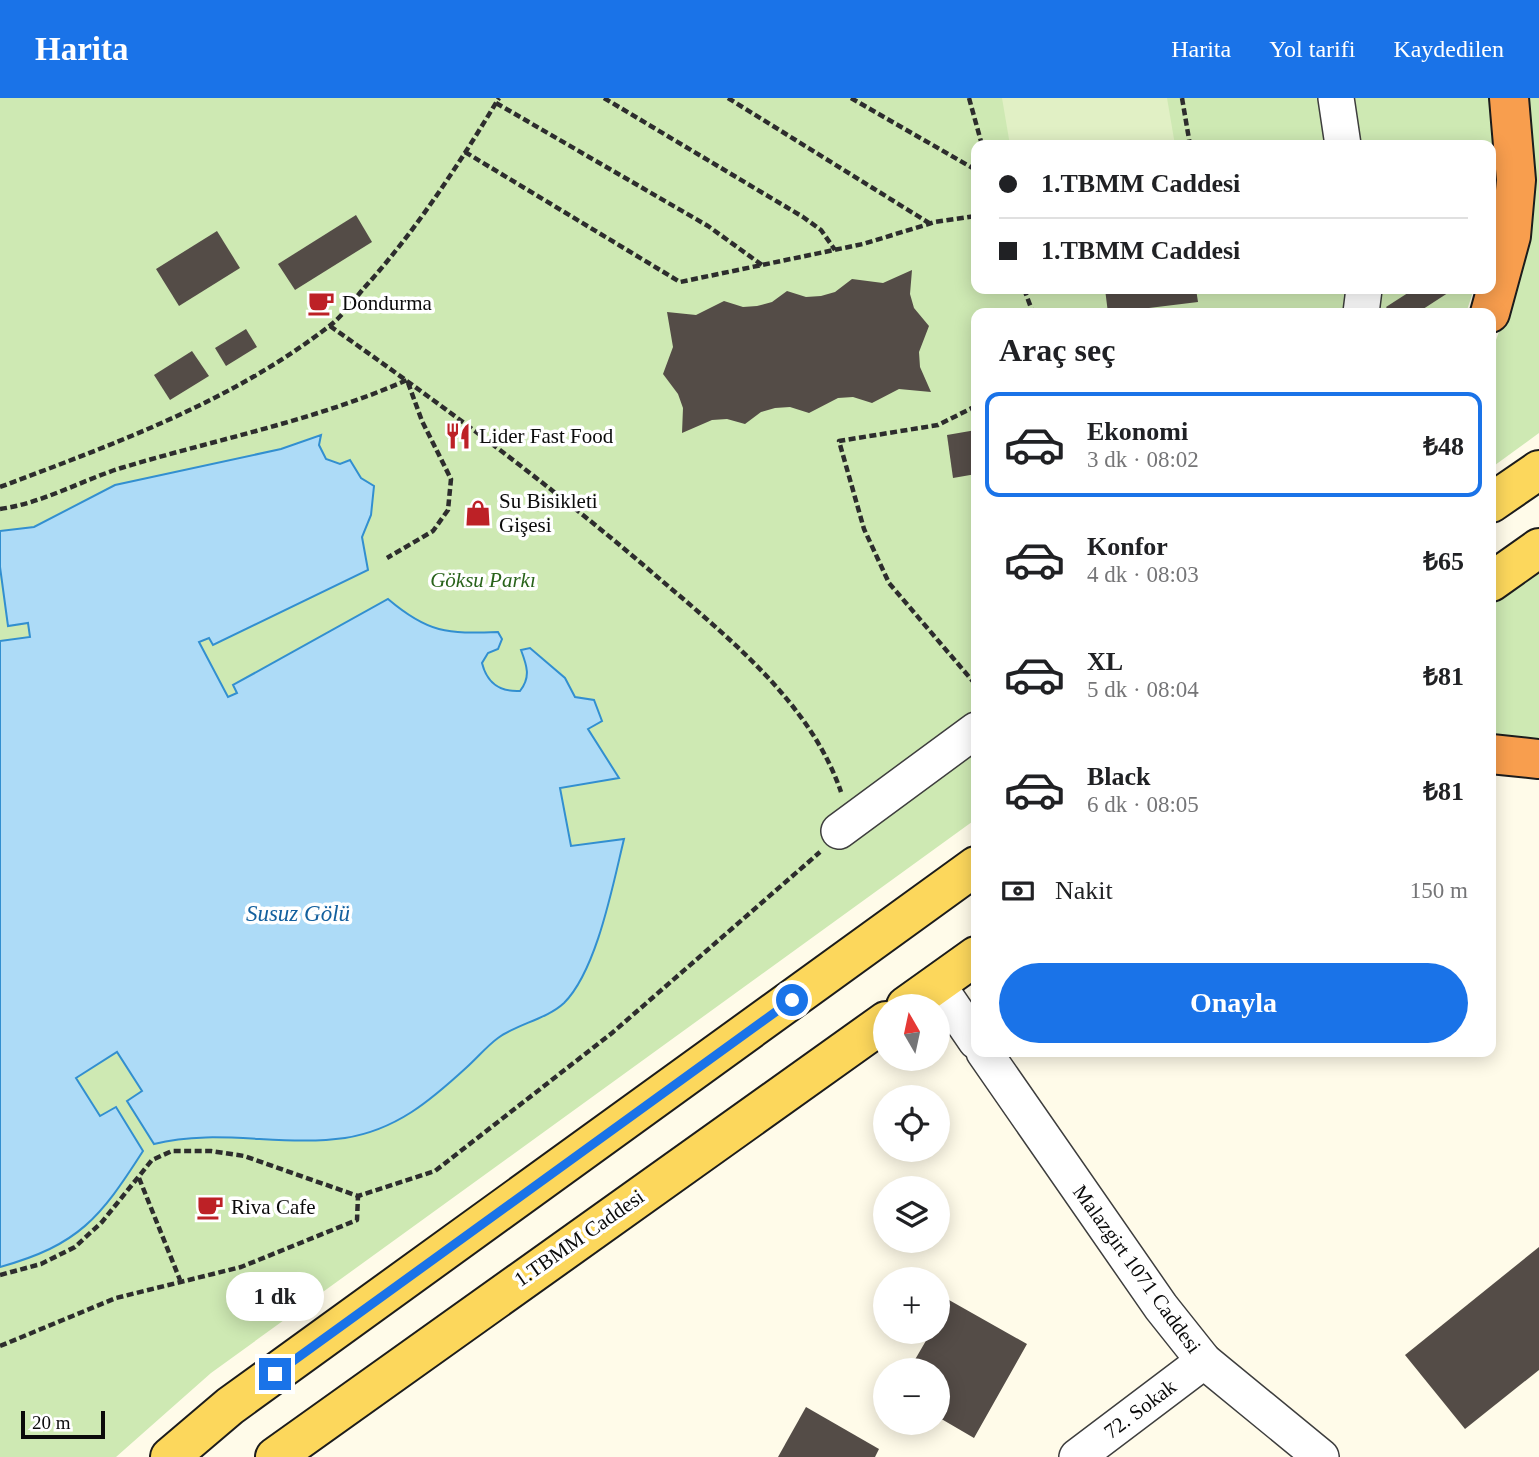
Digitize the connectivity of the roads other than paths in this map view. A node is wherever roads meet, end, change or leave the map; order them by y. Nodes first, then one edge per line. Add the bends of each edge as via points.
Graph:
1 (1336, 98) edge
2 (1509, 98) edge
3 (1342, 140) edge
4 (1496, 291) edge
5 (1539, 470) edge
6 (1496, 500) edge
7 (1539, 548) edge
8 (1496, 578) edge
9 (971, 744) edge
10 (1496, 755) edge
11 (1539, 759) edge
12 (839, 831) road end
13 (971, 870) edge
14 (971, 960) edge
15 (937, 984) junction
16 (923, 994) edge
17 (873, 1030) edge
18 (971, 1034) edge
19 (987, 1057) edge
20 (1204, 1360) junction
21 (170, 1457) edge
22 (275, 1457) edge
23 (1077, 1457) edge
24 (1321, 1457) edge

1 - 3 street
2 - 4 highway via 1516,180 1511,236
5 - 6 main road
7 - 8 main road
9 - 12 street
10 - 11 highway
13 - 21 main road via 230,1406
14 - 15 main road
15 - 16 main road
15 - 18 street
17 - 22 main road, 1.TBMM Caddesi
19 - 20 street, Malazgirt 1071 Caddesi via 1161,1307
20 - 23 street, 72. Sokak
20 - 24 street, Malazgirt 1071 Caddesi

